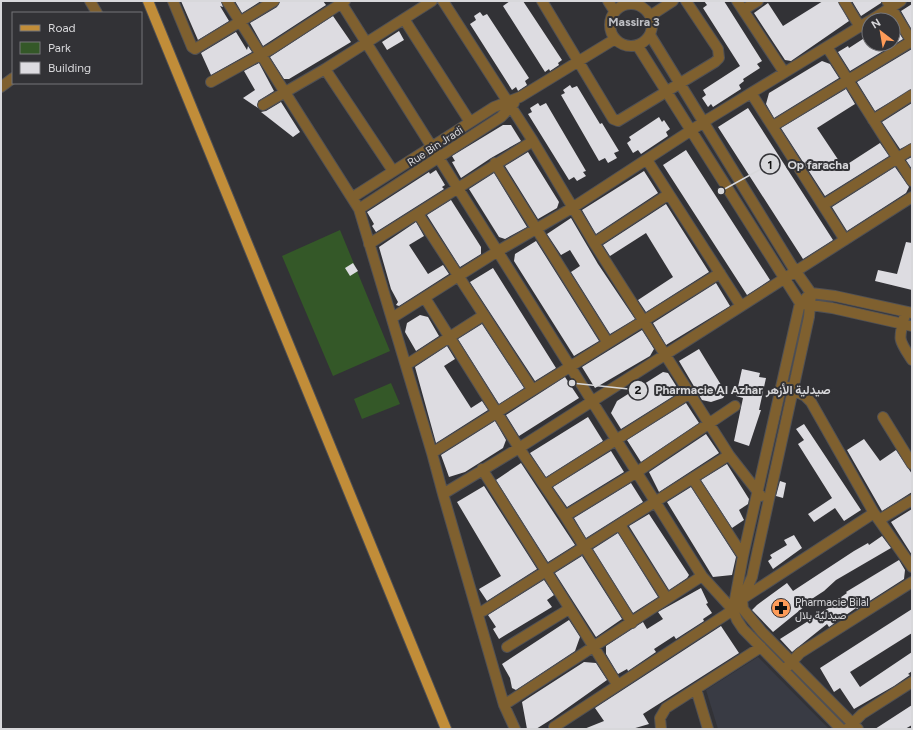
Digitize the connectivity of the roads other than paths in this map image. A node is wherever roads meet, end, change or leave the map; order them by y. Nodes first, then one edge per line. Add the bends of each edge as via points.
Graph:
1 (90, 1) edge
2 (148, 1) edge
3 (173, 1) edge
4 (227, 1) edge
5 (274, 1) edge
6 (432, 1) edge
7 (443, 1) edge
8 (542, 1) edge
9 (608, 1) edge
10 (673, 1) edge
11 (686, 1) edge
12 (737, 1) edge
13 (758, 1) edge
14 (844, 1) edge
15 (901, 1) edge
16 (342, 2) edge
17 (626, 3) edge
18 (889, 4) edge
19 (743, 10) junction
20 (96, 12) edge
21 (615, 12) junction
22 (880, 12) edge
23 (650, 16) junction
24 (404, 19) junction
25 (240, 23) junction
26 (860, 27) joint
27 (650, 35) junction
28 (615, 39) junction
29 (912, 42) edge
30 (367, 43) junction
31 (637, 45) junction
32 (827, 47) junction
33 (260, 55) junction
34 (579, 62) junction
35 (325, 69) junction
36 (784, 72) junction
37 (12, 79) edge
38 (848, 81) junction
39 (211, 82) dead end
40 (679, 84) junction
41 (1, 87) edge
42 (284, 92) junction
43 (665, 92) junction
44 (752, 93) junction
45 (912, 95) edge
46 (263, 105) dead end
47 (509, 105) junction
48 (872, 120) junction
49 (470, 122) junction
50 (703, 122) junction
51 (774, 126) junction
52 (689, 131) junction
53 (533, 141) junction
54 (432, 147) junction
55 (912, 149) edge
56 (439, 158) junction
57 (897, 158) junction
58 (646, 160) junction
59 (495, 163) junction
60 (393, 171) junction
61 (912, 181) edge
62 (458, 188) junction
63 (669, 194) junction
64 (912, 197) edge
65 (352, 198) junction
66 (823, 205) junction
67 (572, 208) junction
68 (359, 209) junction
69 (418, 214) junction
70 (536, 229) junction
71 (845, 240) junction
72 (594, 243) junction
73 (369, 244) junction
74 (498, 251) junction
75 (796, 271) junction
76 (720, 273) junction
77 (459, 276) junction
78 (786, 278) junction
79 (811, 293) junction
80 (425, 298) junction
81 (800, 303) junction
82 (810, 305) junction
83 (741, 306) junction
84 (909, 313) edge
85 (484, 315) junction
86 (392, 318) junction
87 (644, 321) junction
88 (907, 325) edge
89 (449, 338) junction
90 (608, 343) junction
91 (665, 354) junction
92 (912, 360) edge
93 (406, 365) junction
94 (570, 366) junction
95 (783, 385) junction
96 (793, 389) junction
97 (532, 390) junction
98 (690, 393) junction
99 (592, 402) junction
100 (735, 406) dead end
101 (496, 412) junction
102 (883, 417) dead end
103 (710, 424) junction
104 (616, 439) junction
105 (519, 448) junction
106 (432, 453) junction
107 (729, 455) junction
108 (912, 464) edge
109 (482, 469) junction
110 (637, 472) junction
111 (693, 479) junction
112 (545, 485) junction
113 (443, 494) junction
114 (758, 494) junction
115 (912, 500) edge
116 (769, 502) junction
117 (656, 503) junction
118 (565, 516) junction
119 (877, 517) junction
120 (620, 525) junction
121 (584, 547) junction
122 (743, 556) junction
123 (912, 567) edge
124 (546, 571) junction
125 (702, 576) junction
126 (912, 582) edge
127 (742, 599) junction
128 (667, 600) junction
129 (569, 609) junction
130 (733, 610) junction
131 (483, 611) dead end
132 (632, 623) junction
133 (507, 647) dead end
134 (593, 647) junction
135 (761, 647) junction
136 (792, 662) junction
137 (784, 670) junction
138 (912, 682) edge
139 (617, 684) junction
140 (696, 689) junction
141 (504, 705) junction
142 (554, 727) dead end
143 (852, 727) edge
144 (446, 729) edge
145 (515, 729) edge
146 (661, 729) edge
147 (708, 729) edge
148 (841, 729) edge

1 - 20 street
2 - 144 main road
3 - 25 street via 195,49
4 - 25 street
5 - 25 street
6 - 24 street
7 - 47 street
8 - 34 street
9 - 21 street
10 - 23 street
11 - 40 street via 720,55 715,62
12 - 19 street
13 - 19 street
14 - 26 street
15 - 18 street
16 - 30 street
16 - 33 street
17 - 21 street
17 - 23 street via 641,6
18 - 22 street
18 - 29 street
19 - 36 street
21 - 28 street via 610,24
23 - 27 street
24 - 30 street
24 - 49 street
25 - 33 street
26 - 32 street
27 - 31 street via 643,43
27 - 40 street
28 - 31 street via 626,45
28 - 34 street, Rue Bin Jradi
29 - 38 street
30 - 35 street
30 - 54 street
31 - 43 street
32 - 36 street
32 - 38 street
33 - 39 street
33 - 42 street
34 - 43 street via 615,121 621,121
34 - 47 street, Rue Bin Jradi
35 - 42 street
35 - 60 street
36 - 44 street
37 - 41 street
38 - 48 street
38 - 51 street
40 - 43 street
40 - 50 street
42 - 46 street
42 - 65 street
43 - 52 street
44 - 50 street
44 - 51 street
45 - 48 street
47 - 49 street, Rue Bin Jradi via 494,107
47 - 53 street
47 - 56 street, Rue Bin Jradi via 501,117
48 - 57 street
49 - 54 street, Rue Bin Jradi
50 - 52 street
50 - 75 street
51 - 66 street
52 - 58 street
52 - 78 street
53 - 59 street
53 - 67 street
54 - 56 street
54 - 60 street, Rue Bin Jradi
55 - 57 street
56 - 62 street
56 - 68 street, Rue Bin Jradi
57 - 61 street
57 - 66 street
58 - 63 street
58 - 67 street
59 - 62 street
59 - 70 street
60 - 65 street, Rue Bin Jradi
62 - 69 street
62 - 74 street
63 - 72 street
63 - 76 street
64 - 71 street
65 - 68 street
66 - 71 street
67 - 70 street
67 - 72 street
68 - 73 street
69 - 73 street
69 - 77 street
70 - 74 street
70 - 90 street
71 - 75 street
72 - 87 street
73 - 86 street
74 - 77 street
74 - 94 street
75 - 78 street
75 - 79 street
76 - 83 street
76 - 87 street
77 - 80 street
77 - 85 street
78 - 81 street
78 - 83 street
79 - 81 street
79 - 82 street
79 - 84 street
80 - 86 street
80 - 89 street
81 - 82 street
81 - 95 street
82 - 88 street
82 - 96 street
83 - 91 street
84 - 88 street
85 - 89 street
85 - 97 street
86 - 93 street
87 - 90 street
87 - 91 street
88 - 92 street via 900,330 900,340
89 - 93 street
89 - 101 street
90 - 94 street
91 - 98 street
91 - 99 street
93 - 106 street
94 - 97 street
94 - 99 street
95 - 96 street
95 - 114 street
96 - 116 street
96 - 119 street via 811,402
97 - 101 street
98 - 103 street
98 - 104 street
99 - 104 street
99 - 105 street
100 - 103 street
101 - 105 street
101 - 106 street
102 - 108 street
103 - 107 street
103 - 110 street
104 - 110 street
104 - 112 street
105 - 109 street
105 - 112 street
106 - 113 street
107 - 111 street
107 - 114 street
109 - 113 street
109 - 124 street
110 - 117 street
110 - 118 street
111 - 117 street
111 - 122 street
112 - 118 street
113 - 141 street
114 - 116 street
114 - 122 street
115 - 119 street
116 - 127 street via 752,577
117 - 120 street
117 - 125 street
118 - 121 street
119 - 123 street
119 - 127 street
120 - 121 street
120 - 128 street
121 - 124 street
121 - 132 street
122 - 130 street
124 - 129 street
124 - 131 street
125 - 128 street
125 - 130 street
126 - 136 street via 800,653
127 - 130 street
127 - 136 street via 743,608 751,620
128 - 132 street
129 - 133 street
129 - 134 street
130 - 135 street via 743,629
130 - 139 street
132 - 134 street
134 - 139 street
134 - 141 street
135 - 137 street
135 - 140 street
136 - 137 street
136 - 143 street
137 - 148 street
138 - 143 street via 862,714
139 - 142 street
140 - 146 street via 662,713 659,724
140 - 147 street
141 - 145 street

